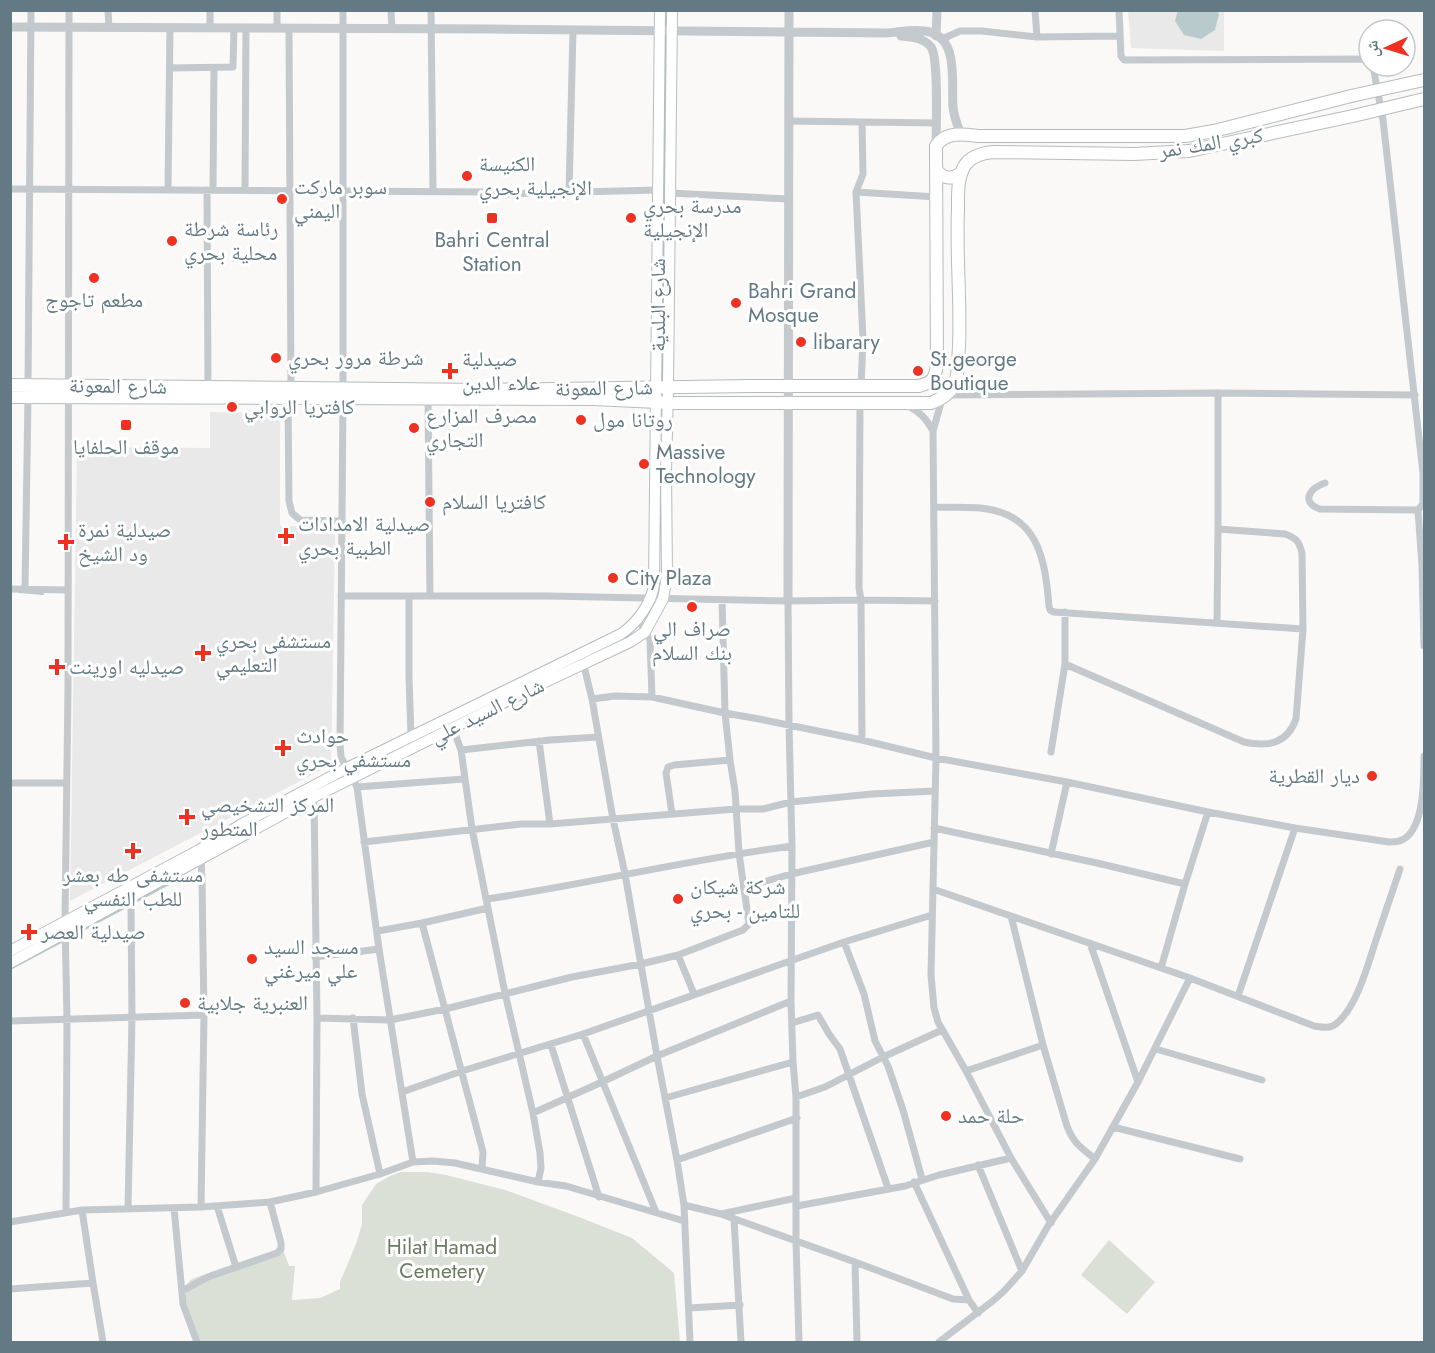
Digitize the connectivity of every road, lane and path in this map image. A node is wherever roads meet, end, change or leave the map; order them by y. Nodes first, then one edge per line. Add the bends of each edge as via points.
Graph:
1 (31, 10) edge
2 (69, 10) edge
3 (108, 10) edge
4 (210, 10) edge
5 (277, 10) edge
6 (343, 10) edge
7 (391, 10) edge
8 (431, 10) edge
9 (660, 10) edge
10 (672, 10) edge
11 (789, 10) edge
12 (937, 10) edge
13 (1035, 10) edge
14 (1119, 10) edge
15 (10, 27) edge
16 (31, 27) junction
17 (69, 28) junction
18 (108, 28) junction
19 (170, 28) junction
20 (210, 28) junction
21 (234, 28) junction
22 (246, 28) junction
23 (277, 28) junction
24 (289, 28) junction
25 (342, 29) junction
26 (392, 29) junction
27 (430, 29) junction
28 (573, 30) junction
29 (660, 31) junction
30 (672, 31) junction
31 (789, 32) junction
32 (887, 33) junction
33 (1037, 36) junction
34 (1119, 36) junction
35 (939, 37) junction
36 (1357, 59) edge
37 (170, 68) junction
38 (214, 68) junction
39 (1375, 78) edge
40 (1425, 80) edge
41 (1425, 99) edge
42 (789, 121) junction
43 (862, 122) junction
44 (936, 123) junction
45 (961, 134) junction
46 (936, 146) junction
47 (936, 169) junction
48 (961, 173) junction
49 (10, 189) edge
50 (30, 189) junction
51 (69, 189) junction
52 (168, 190) junction
53 (210, 190) junction
54 (245, 190) junction
55 (289, 190) junction
56 (659, 190) junction
57 (344, 191) junction
58 (433, 191) junction
59 (856, 192) junction
60 (569, 193) junction
61 (670, 193) junction
62 (937, 197) junction
63 (789, 199) junction
64 (10, 385) edge
65 (789, 386) junction
66 (861, 386) junction
67 (208, 387) junction
68 (663, 387) junction
69 (28, 391) junction
70 (68, 391) junction
71 (289, 393) junction
72 (1218, 393) junction
73 (342, 394) junction
74 (1415, 395) junction
75 (10, 397) edge
76 (944, 397) junction
77 (428, 399) junction
78 (789, 402) junction
79 (663, 403) junction
80 (860, 403) junction
81 (901, 403) junction
82 (933, 431) junction
83 (661, 472) junction
84 (1325, 483) dead end
85 (934, 507) junction
86 (1418, 510) junction
87 (341, 522) junction
88 (1218, 529) junction
89 (10, 589) edge
90 (25, 589) junction
91 (68, 590) junction
92 (341, 596) junction
93 (430, 596) junction
94 (409, 597) junction
95 (649, 599) junction
96 (663, 599) junction
97 (722, 600) junction
98 (861, 600) junction
99 (788, 601) junction
100 (934, 602) junction
101 (1065, 612) junction
102 (638, 619) junction
103 (1217, 623) junction
104 (1303, 629) junction
105 (645, 632) junction
106 (1425, 646) edge
107 (583, 659) junction
108 (1065, 664) junction
109 (652, 697) junction
110 (592, 699) junction
111 (725, 713) junction
112 (789, 725) junction
113 (453, 729) junction
114 (411, 737) junction
115 (598, 737) junction
116 (862, 740) junction
117 (539, 741) junction
118 (461, 750) junction
119 (1052, 752) dead end
120 (1425, 756) edge
121 (936, 758) junction
122 (730, 760) junction
123 (352, 777) junction
124 (464, 779) junction
125 (1066, 782) junction
126 (10, 783) edge
127 (66, 783) junction
128 (935, 791) junction
129 (314, 797) junction
130 (791, 802) junction
131 (736, 809) junction
132 (1208, 812) junction
133 (672, 814) junction
134 (613, 819) junction
135 (550, 824) junction
136 (934, 828) junction
137 (1295, 828) junction
138 (472, 830) junction
139 (364, 842) junction
140 (934, 842) junction
141 (792, 846) junction
142 (739, 853) junction
143 (200, 854) junction
144 (1052, 854) junction
145 (1400, 869) dead end
146 (625, 874) junction
147 (791, 874) junction
148 (1185, 884) junction
149 (743, 888) junction
150 (933, 889) junction
151 (129, 898) junction
152 (487, 899) junction
153 (488, 908) junction
154 (932, 915) junction
155 (1011, 916) junction
156 (422, 923) junction
157 (65, 927) junction
158 (378, 931) junction
159 (844, 942) junction
160 (1090, 943) junction
161 (380, 949) junction
162 (10, 951) edge
163 (678, 955) junction
164 (315, 957) junction
165 (791, 961) junction
166 (10, 963) edge
167 (641, 964) junction
168 (1161, 968) junction
169 (1190, 978) junction
170 (505, 993) junction
171 (694, 994) junction
172 (1238, 996) junction
173 (791, 1001) junction
174 (445, 1009) junction
175 (649, 1010) junction
176 (204, 1015) junction
177 (132, 1018) junction
178 (317, 1018) junction
179 (353, 1018) junction
180 (67, 1020) junction
181 (390, 1020) junction
182 (10, 1021) edge
183 (792, 1023) junction
184 (942, 1030) junction
185 (583, 1034) junction
186 (551, 1045) junction
187 (1043, 1045) junction
188 (1156, 1049) junction
189 (518, 1054) junction
190 (657, 1056) junction
191 (882, 1057) junction
192 (793, 1062) junction
193 (462, 1071) junction
194 (966, 1071) junction
195 (850, 1075) junction
196 (1262, 1080) dead end
197 (602, 1082) junction
198 (1138, 1082) junction
199 (402, 1092) junction
200 (796, 1097) junction
201 (567, 1098) junction
202 (665, 1098) junction
203 (533, 1113) junction
204 (797, 1118) junction
205 (1113, 1127) junction
206 (1011, 1158) junction
207 (1240, 1159) dead end
208 (677, 1160) junction
209 (1095, 1160) junction
210 (412, 1162) junction
211 (978, 1165) junction
212 (482, 1168) junction
213 (380, 1174) junction
214 (922, 1179) junction
215 (538, 1182) junction
216 (914, 1182) junction
217 (888, 1188) junction
218 (316, 1192) junction
219 (599, 1197) junction
220 (270, 1202) junction
221 (797, 1202) junction
222 (684, 1205) junction
223 (217, 1206) junction
224 (201, 1207) junction
225 (174, 1208) junction
226 (128, 1209) junction
227 (82, 1210) junction
228 (66, 1212) junction
229 (656, 1212) junction
230 (721, 1215) junction
231 (734, 1219) junction
232 (684, 1221) junction
233 (10, 1222) edge
234 (1050, 1223) junction
235 (796, 1242) junction
236 (855, 1262) junction
237 (237, 1267) junction
238 (1022, 1271) junction
239 (93, 1283) junction
240 (10, 1289) edge
241 (182, 1291) junction
242 (969, 1300) junction
243 (740, 1305) junction
244 (689, 1308) junction
245 (978, 1313) junction
246 (103, 1342) edge
247 (196, 1342) edge
248 (690, 1342) edge
249 (741, 1342) edge
250 (799, 1342) edge
251 (857, 1342) edge
252 (939, 1342) edge

1 - 16 street
2 - 17 street
3 - 18 street
4 - 20 street
5 - 23 street
6 - 25 street
7 - 26 street
8 - 27 street
9 - 29 main road, شارع البلدية
10 - 30 main road, شارع البلدية
11 - 31 street
12 - 35 street
13 - 33 street
14 - 34 street
15 - 16 street
16 - 17 street
16 - 50 street
17 - 18 street
17 - 51 street
18 - 19 street
19 - 20 street
19 - 37 street
20 - 21 street
21 - 22 street
21 - 38 street via 233,67
22 - 23 street
22 - 54 street
23 - 24 street
24 - 25 street
24 - 55 street
25 - 26 street
25 - 57 street
26 - 27 street
27 - 28 street
27 - 58 street
28 - 29 street
28 - 60 street
29 - 30 street
29 - 56 main road, شارع البلدية
30 - 31 street
30 - 61 main road, شارع البلدية
31 - 32 street
31 - 42 street
32 - 35 street via 923,30
32 - 44 street via 924,41 934,52
33 - 34 street
33 - 35 street via 960,31
34 - 36 street via 1124,60
35 - 45 street via 950,56 953,112
37 - 38 street
37 - 52 street
38 - 53 street
39 - 74 street
40 - 45 highway, كبري المك نمر, bridge via 1185,136
41 - 48 highway, كبري المك نمر, bridge via 1181,152 987,153 967,162
42 - 43 street
42 - 63 street
43 - 44 street
43 - 59 street via 863,174
44 - 46 street
45 - 46 highway via 946,136
46 - 47 highway, شارع المعونة
47 - 48 highway via 947,178
47 - 62 highway, شارع المعونة
48 - 76 highway via 958,372
49 - 50 street
50 - 51 street
50 - 69 street
51 - 52 street
51 - 70 street
52 - 53 street
53 - 54 street
53 - 67 street
54 - 55 street
55 - 57 street
55 - 71 street
56 - 60 street
56 - 68 main road, شارع البلدية
57 - 58 street
57 - 73 street
58 - 60 street
59 - 62 street
59 - 66 street via 863,339
61 - 63 street
61 - 68 main road, شارع البلدية
62 - 66 highway, شارع المعونة via 936,374 929,383 919,386
63 - 65 street
64 - 69 highway, شارع المعونة
65 - 66 highway, شارع المعونة
65 - 68 highway, شارع المعونة
65 - 78 street
67 - 70 highway, شارع المعونة
67 - 71 highway, شارع المعونة
68 - 73 highway, شارع المعونة
68 - 79 main road, شارع البلدية
69 - 70 highway, شارع المعونة
69 - 75 highway, شارع المعونة
69 - 90 street
70 - 71 highway, شارع المعونة
70 - 91 street
71 - 73 highway, شارع المعونة
71 - 87 street via 292,513 300,520
72 - 74 street
72 - 76 street
72 - 88 street
73 - 77 highway, شارع المعونة
73 - 87 street
74 - 86 street via 1424,495
76 - 81 highway, شارع المعونة via 931,403
76 - 82 street
77 - 79 highway, شارع المعونة
77 - 93 street
78 - 79 highway, شارع المعونة
78 - 80 highway, شارع المعونة
78 - 99 street
79 - 83 main road, شارع البلدية
80 - 81 highway, شارع المعونة
80 - 98 street
81 - 82 street via 919,411
82 - 85 street
83 - 95 main road, شارع البلدية via 654,585
83 - 96 main road, شارع البلدية via 667,576
84 - 86 street via 1312,488 1309,495 1313,507
85 - 100 street
85 - 101 street via 982,508 1017,520 1038,547 1050,610
86 - 106 street
87 - 92 street
88 - 103 street
88 - 104 street via 1285,534 1300,543
89 - 90 street
90 - 91 street
91 - 127 street
92 - 94 street
92 - 123 street via 340,744 341,757
93 - 94 street
93 - 95 street
94 - 114 street
95 - 96 street
95 - 102 main road, شارع السيد علي
96 - 97 street
96 - 105 main road
97 - 99 street
97 - 111 street
98 - 99 street
98 - 100 street
98 - 116 street
99 - 112 street
100 - 121 street
101 - 103 street
101 - 108 street
102 - 105 street
102 - 107 main road, شارع السيد علي
103 - 104 street
104 - 108 street via 1296,719 1292,731 1272,743 1244,742
105 - 107 main road, شارع السيد علي via 630,642
105 - 109 street via 650,640
107 - 110 street
107 - 113 main road, شارع السيد علي
107 - 114 main road, شارع السيد علي
108 - 119 street
109 - 110 street
109 - 111 street
110 - 115 street
111 - 112 street
111 - 122 street
112 - 116 street
112 - 130 street
113 - 118 street
113 - 123 main road, شارع السيد علي
114 - 123 main road, شارع السيد علي
115 - 117 street
115 - 134 street
116 - 121 street
117 - 118 street
117 - 135 street
118 - 124 street
120 - 137 street via 1418,820 1399,842
121 - 125 street
121 - 128 street
122 - 131 street
122 - 133 street via 668,767
123 - 124 street
123 - 129 main road, شارع السيد علي
123 - 139 street
123 - 143 main road, شارع السيد علي via 242,824
124 - 138 street
125 - 132 street
125 - 144 street
126 - 127 street
127 - 157 street
128 - 130 street
128 - 136 street
129 - 143 main road, شارع السيد علي
129 - 164 street
130 - 131 street via 763,809
130 - 141 street
131 - 133 street
131 - 142 street
132 - 137 street
132 - 148 street
133 - 134 street
134 - 135 street
134 - 146 street
135 - 138 street
136 - 140 street
136 - 144 street
137 - 172 street
138 - 139 street
138 - 152 street
139 - 158 street
140 - 147 street
140 - 150 street
141 - 142 street
141 - 147 street
142 - 146 street
142 - 149 street
143 - 151 main road, شارع السيد علي
143 - 157 main road, شارع السيد علي
143 - 176 street
144 - 148 street
145 - 172 street via 1362,982 1334,1026 1314,1026
146 - 152 street
146 - 167 street
147 - 149 street
147 - 165 street
148 - 168 street
149 - 163 street via 749,924 743,930
150 - 154 street
150 - 155 street
151 - 157 main road, شارع السيد علي
151 - 177 street
152 - 153 street
153 - 156 street
153 - 170 street
154 - 159 street
154 - 184 street via 931,975 934,1008
155 - 160 street
155 - 187 street
156 - 158 street
156 - 174 street
157 - 162 main road, شارع السيد علي
157 - 166 main road, شارع السيد علي
157 - 180 street
158 - 161 street
159 - 165 street
159 - 191 street
160 - 168 street
160 - 198 street
161 - 164 street
161 - 181 street
163 - 167 street
163 - 171 street
164 - 178 street
165 - 171 street
165 - 173 street
167 - 170 street
167 - 175 street
168 - 169 street
169 - 172 street
169 - 188 street
170 - 174 street
170 - 189 street
171 - 175 street
173 - 183 street
173 - 190 street
174 - 181 street
174 - 193 street
175 - 185 street
175 - 190 street
176 - 177 street
176 - 224 street
177 - 180 street
177 - 226 street
178 - 179 street
178 - 218 street
179 - 181 street
179 - 213 street via 362,1094
180 - 182 street
180 - 228 street
181 - 199 street
183 - 192 street
183 - 195 street via 818,1015 840,1048
184 - 191 street
184 - 194 street
185 - 186 street
185 - 197 street
186 - 189 street
186 - 201 street
187 - 194 street
187 - 209 street via 1070,1135
188 - 196 street
188 - 198 street
189 - 193 street
189 - 203 street
190 - 197 street
190 - 202 street
191 - 195 street
191 - 214 street via 903,1110
192 - 200 street
192 - 202 street
193 - 199 street
193 - 212 street via 483,1152
194 - 206 street
195 - 200 street
195 - 217 street
197 - 201 street
197 - 229 street
198 - 205 street
199 - 210 street
200 - 204 street
201 - 203 street
201 - 219 street
202 - 208 street
203 - 215 street via 540,1153
204 - 208 street
204 - 221 street
205 - 207 street
205 - 209 street
206 - 211 street
206 - 234 street
208 - 222 street
209 - 234 street
210 - 212 street
210 - 213 street
211 - 214 street
211 - 238 street
212 - 215 street
213 - 218 street
214 - 216 street
215 - 219 street
216 - 217 street
216 - 242 street
217 - 221 street
218 - 220 street
219 - 229 street
220 - 223 street
220 - 237 street via 281,1249
221 - 230 street
221 - 235 street
222 - 230 street
222 - 232 street
223 - 224 street
223 - 237 street
224 - 225 street
225 - 226 street
225 - 241 street
226 - 227 street
227 - 228 street
227 - 239 street
228 - 233 street
229 - 232 street
230 - 231 street
231 - 235 street
231 - 243 street
232 - 244 street
234 - 238 street
235 - 236 street
235 - 250 street
236 - 242 street via 953,1299
236 - 251 street
237 - 241 street
238 - 245 street
239 - 240 street
239 - 246 street
241 - 247 street
242 - 245 street
243 - 244 street
243 - 249 street
244 - 248 street
245 - 252 street

